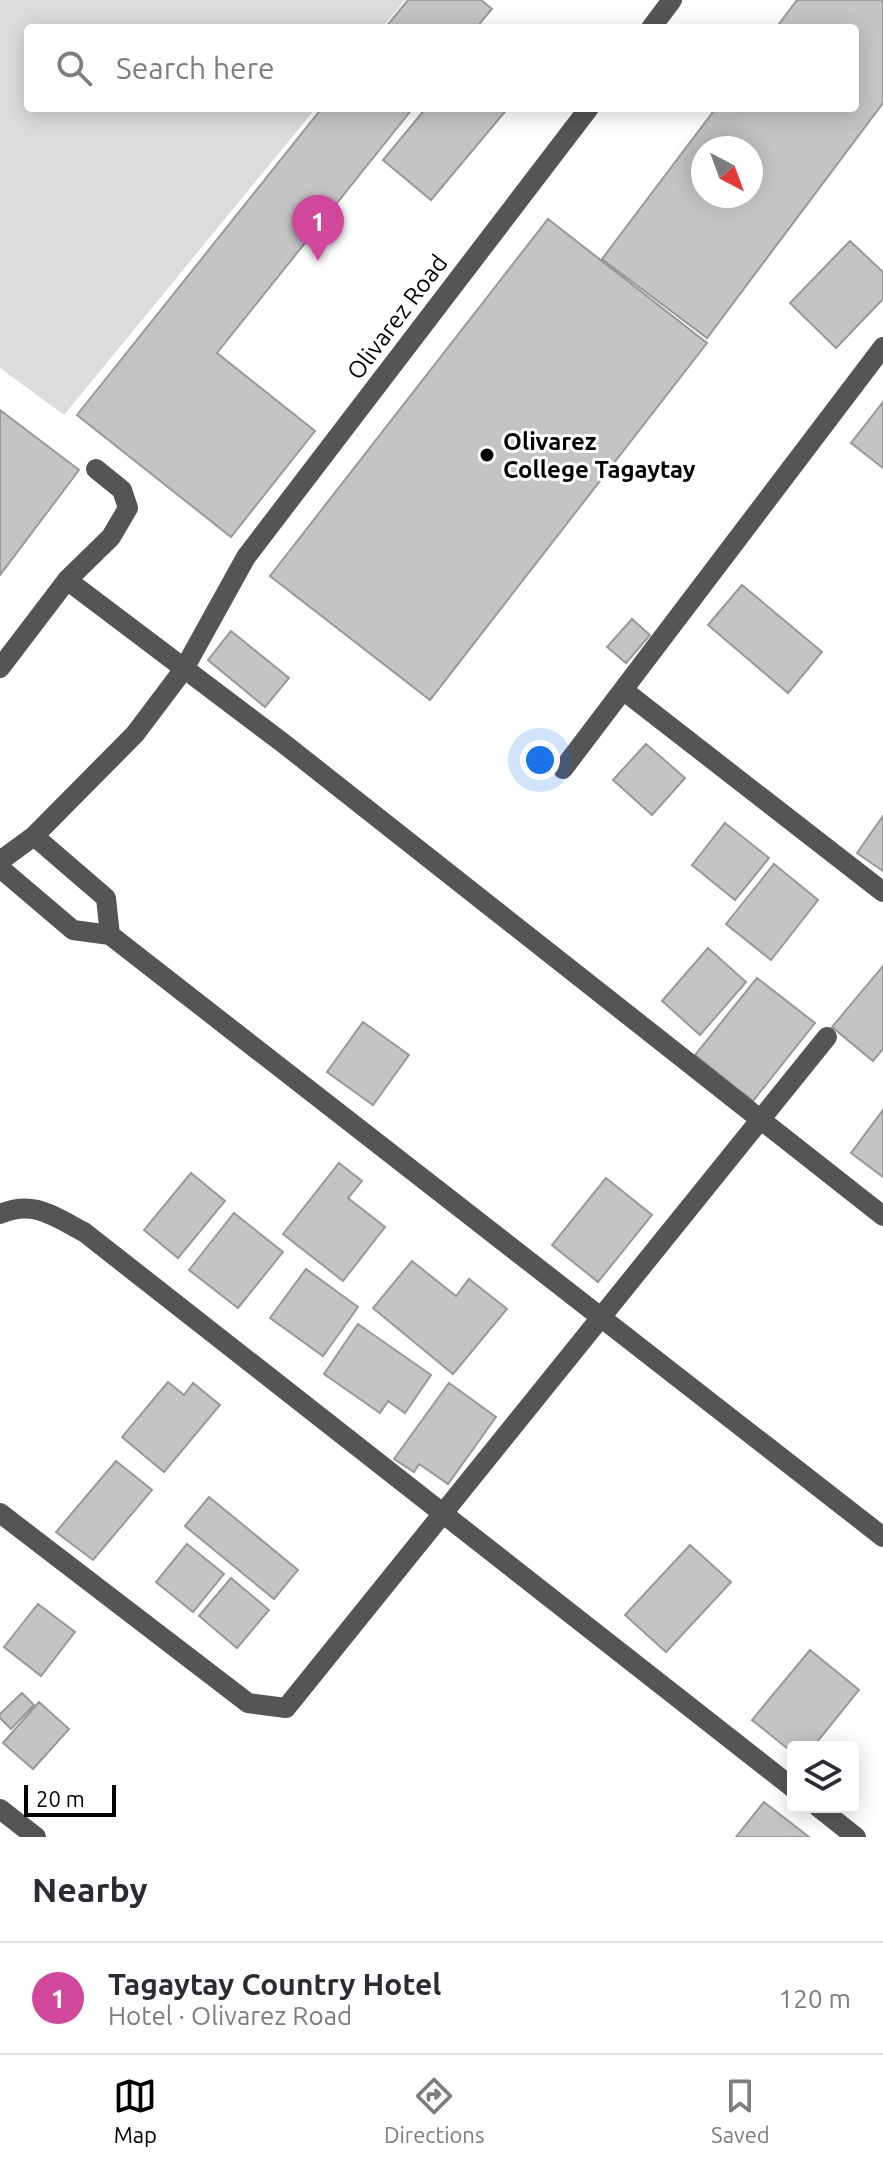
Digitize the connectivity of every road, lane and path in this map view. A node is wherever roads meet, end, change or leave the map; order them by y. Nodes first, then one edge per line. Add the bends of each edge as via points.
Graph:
1 (672, 0) edge
2 (654, 24) edge
3 (586, 112) edge
4 (883, 347) edge
5 (96, 469) dead end
6 (67, 580) junction
7 (0, 668) edge
8 (184, 669) junction
9 (623, 690) junction
10 (563, 769) dead end
11 (34, 836) junction
12 (0, 861) edge
13 (0, 868) edge
14 (883, 892) edge
15 (110, 935) junction
16 (827, 1037) dead end
17 (760, 1120) junction
18 (0, 1214) edge
19 (883, 1216) edge
20 (601, 1318) junction
21 (0, 1513) edge
22 (443, 1514) junction
23 (883, 1537) edge
24 (787, 1783) edge
25 (0, 1809) edge
26 (826, 1813) edge
27 (27, 1834) edge
28 (856, 1837) edge

1 - 2 street
3 - 8 street, Olivarez Road via 246,557
4 - 9 street
5 - 6 street via 122,490 128,508 111,537
6 - 7 street
6 - 8 street
8 - 11 street, Olivarez Road via 135,734
8 - 17 street
9 - 10 street
9 - 14 street
11 - 12 street, Olivarez Road
11 - 15 street via 106,898
13 - 15 street via 73,930
15 - 20 street
16 - 17 street
17 - 19 street
17 - 20 street
18 - 22 street via 13,1208 41,1209 84,1232
20 - 22 street
20 - 23 street
21 - 22 street via 248,1703 286,1708
22 - 24 street
25 - 27 street
26 - 28 street

